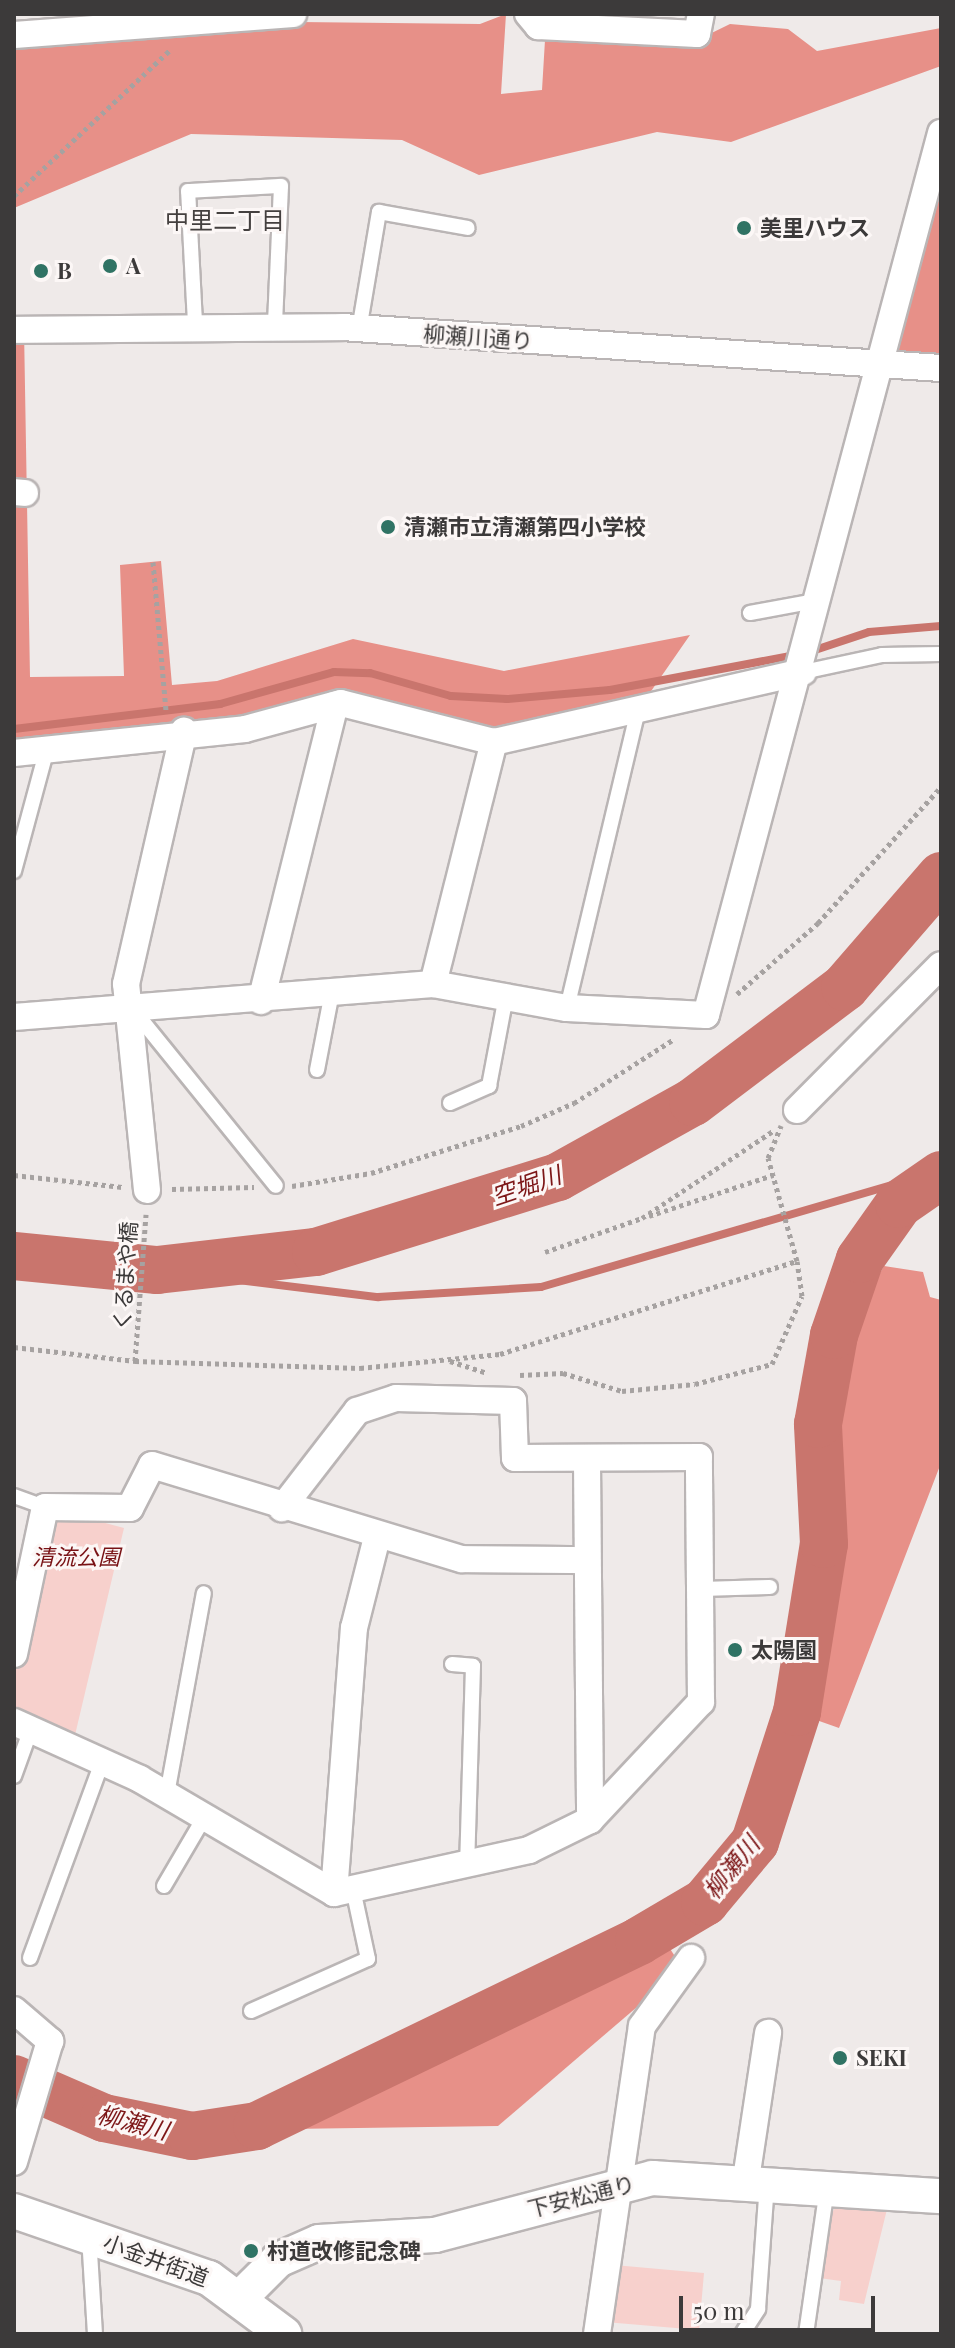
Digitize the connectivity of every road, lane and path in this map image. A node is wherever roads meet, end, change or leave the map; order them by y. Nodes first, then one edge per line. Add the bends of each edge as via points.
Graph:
1 (293, 14) edge
2 (528, 14) edge
3 (701, 14) edge
4 (201, 21) junction
5 (52, 23) edge
6 (14, 35) edge
7 (941, 133) edge
8 (14, 196) edge
9 (468, 228) dead end
10 (195, 323) junction
11 (275, 325) junction
12 (14, 330) edge
13 (359, 330) junction
14 (881, 364) junction
15 (941, 368) edge
16 (153, 562) dead end
17 (821, 600) junction
18 (750, 613) dead end
19 (941, 654) edge
20 (806, 659) junction
21 (165, 698) dead end
22 (335, 705) junction
23 (638, 710) junction
24 (184, 731) junction
25 (494, 742) junction
26 (47, 749) junction
27 (14, 753) edge
28 (14, 871) edge
29 (941, 965) edge
30 (433, 984) junction
31 (506, 996) junction
32 (331, 997) junction
33 (261, 1001) junction
34 (131, 1007) junction
35 (567, 1008) junction
36 (14, 1017) edge
37 (317, 1070) dead end
38 (450, 1103) dead end
39 (797, 1110) joint
40 (774, 1130) junction
41 (773, 1175) junction
42 (276, 1186) dead end
43 (147, 1196) joint
44 (642, 1218) junction
45 (545, 1252) dead end
46 (797, 1261) junction
47 (14, 1347) edge
48 (446, 1360) junction
49 (135, 1361) junction
50 (492, 1375) dead end
51 (506, 1375) dead end
52 (587, 1462) junction
53 (14, 1496) edge
54 (45, 1507) junction
55 (282, 1508) junction
56 (377, 1537) junction
57 (587, 1560) junction
58 (770, 1587) dead end
59 (700, 1589) junction
60 (204, 1593) dead end
61 (18, 1617) edge
62 (14, 1654) edge
63 (452, 1664) dead end
64 (22, 1726) edge
65 (103, 1760) junction
66 (14, 1776) edge
67 (167, 1794) junction
68 (205, 1816) junction
69 (590, 1820) junction
70 (467, 1866) junction
71 (164, 1886) dead end
72 (344, 1891) junction
73 (30, 1958) dead end
74 (691, 1958) dead end
75 (14, 2010) edge
76 (251, 2011) dead end
77 (768, 2033) dead end
78 (14, 2162) edge
79 (757, 2179) junction
80 (828, 2185) junction
81 (616, 2186) junction
82 (941, 2196) edge
83 (14, 2211) edge
84 (89, 2236) junction
85 (242, 2296) junction
86 (95, 2334) edge
87 (284, 2334) edge
88 (597, 2334) edge
89 (742, 2334) edge
90 (806, 2334) edge

1 - 4 street
2 - 3 street via 538,26 697,34
4 - 5 street
4 - 8 path
5 - 6 street
7 - 14 street
9 - 13 lane via 379,212
10 - 11 street, 柳瀬川通り
10 - 11 lane via 188,191 281,186
10 - 12 street, 柳瀬川通り
11 - 13 street, 柳瀬川通り
13 - 14 street, 柳瀬川通り
14 - 15 street, 柳瀬川通り
14 - 17 street
16 - 21 path
17 - 18 lane
17 - 20 street
19 - 20 lane
20 - 23 street
20 - 35 street via 706,1015
22 - 24 street via 245,729
22 - 25 street
22 - 33 street
23 - 25 street
23 - 35 lane
24 - 26 street
24 - 34 street via 126,984
25 - 30 street
26 - 27 street
26 - 28 lane
29 - 39 street
30 - 31 street
30 - 32 street
31 - 35 street
31 - 38 lane via 489,1086
32 - 33 street
32 - 37 lane
33 - 34 street
34 - 36 street
34 - 42 lane
34 - 43 street
39 - 40 path
40 - 41 path
40 - 44 path
41 - 44 path
41 - 46 path
43 - 49 path, くるまや橋
44 - 45 path
46 - 48 path via 500,1354
46 - 51 path via 802,1296 772,1364 695,1384 622,1391 563,1373
47 - 49 path
48 - 49 path via 360,1368
48 - 50 path
52 - 55 street via 515,1458 513,1401 396,1398 357,1411
52 - 57 street
52 - 59 street via 699,1457
53 - 54 lane
54 - 55 street via 130,1508 152,1465 165,1465
54 - 61 street
55 - 56 street
56 - 57 street via 462,1559
56 - 72 street via 354,1628
57 - 69 street
58 - 59 lane
59 - 69 street via 701,1702
60 - 67 lane
61 - 62 street
63 - 70 lane via 473,1666
64 - 65 street
64 - 66 lane
65 - 67 street
65 - 73 lane
67 - 68 street
68 - 71 lane
68 - 72 street
69 - 70 street via 529,1850
70 - 72 street
72 - 76 lane via 368,1959
74 - 81 street via 642,2026
75 - 78 street via 41,2027 50,2041
77 - 79 street
79 - 80 street, 下安松通り
79 - 81 street, 下安松通り via 665,2177
79 - 89 lane via 758,2309
80 - 82 street, 下安松通り
80 - 90 lane
81 - 85 street, 下安松通り via 435,2235 319,2242 278,2260
81 - 88 street
83 - 84 street, 小金井街道
84 - 85 street, 小金井街道 via 168,2260
84 - 86 lane
85 - 87 street, 小金井街道

